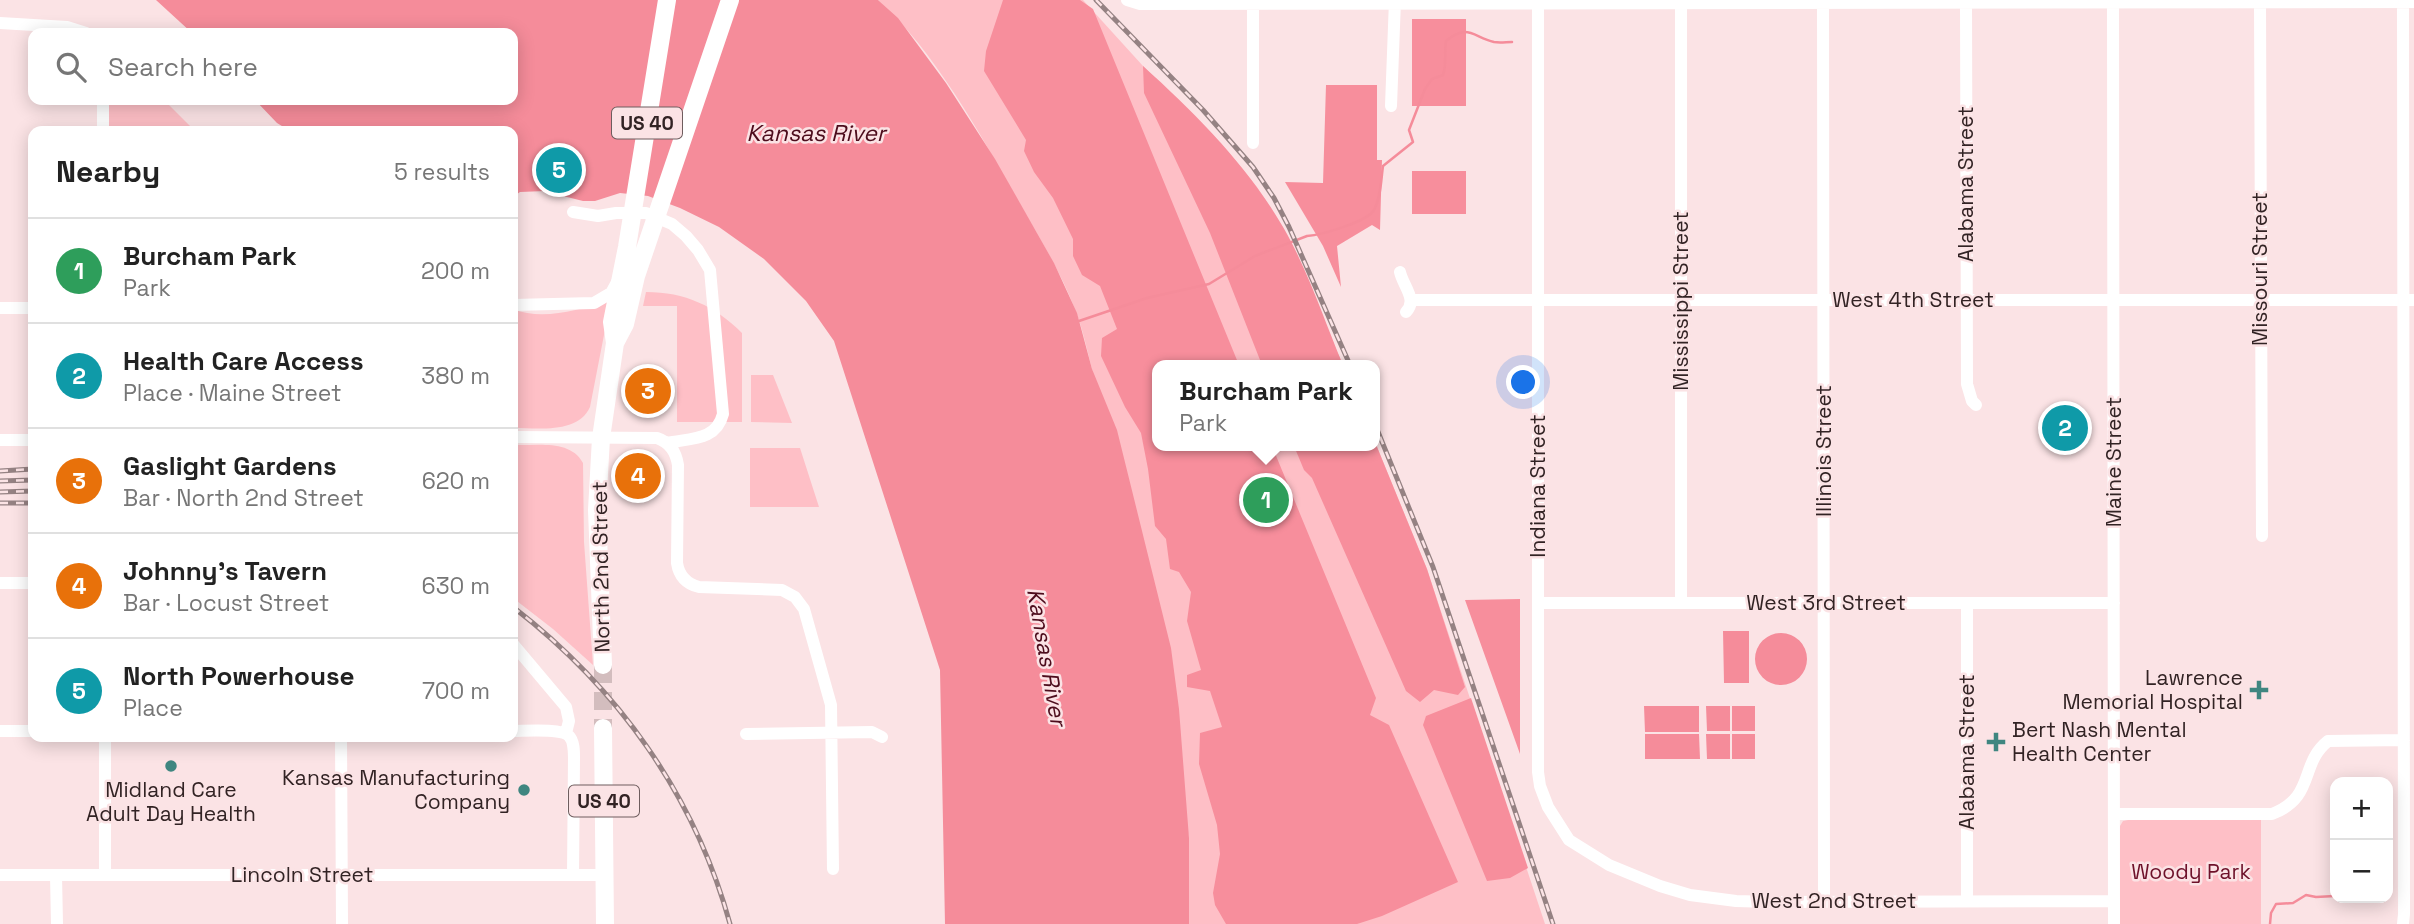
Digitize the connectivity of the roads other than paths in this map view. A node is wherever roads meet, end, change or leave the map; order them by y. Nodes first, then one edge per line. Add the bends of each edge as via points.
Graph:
1 (667, 0) edge
2 (730, 0) edge
3 (1127, 0) edge
4 (1538, 1) edge
5 (1681, 1) edge
6 (1823, 1) edge
7 (2113, 1) edge
8 (1252, 2) edge
9 (1395, 2) edge
10 (2408, 2) edge
11 (1966, 3) junction
12 (2260, 3) junction
13 (0, 23) edge
14 (70, 28) edge
15 (103, 105) edge
16 (1391, 106) dead end
17 (103, 126) edge
18 (1253, 143) dead end
19 (573, 212) dead end
20 (622, 272) junction
21 (1400, 272) dead end
22 (1539, 300) junction
23 (1681, 300) junction
24 (1824, 300) junction
25 (1967, 300) junction
26 (2113, 300) junction
27 (2260, 300) junction
28 (2409, 300) edge
29 (518, 305) edge
30 (0, 307) edge
31 (28, 307) edge
32 (615, 344) junction
33 (1976, 405) dead end
34 (518, 437) edge
35 (601, 438) junction
36 (0, 440) edge
37 (28, 440) edge
38 (667, 443) junction
39 (2262, 536) dead end
40 (0, 583) edge
41 (28, 583) edge
42 (2409, 602) edge
43 (1538, 603) junction
44 (1681, 603) junction
45 (1824, 603) junction
46 (1967, 603) junction
47 (2114, 603) junction
48 (518, 650) edge
49 (603, 665) tunnel mouth
50 (603, 728) tunnel mouth
51 (0, 731) edge
52 (518, 731) edge
53 (28, 732) edge
54 (566, 733) junction
55 (832, 733) junction
56 (746, 734) dead end
57 (882, 737) dead end
58 (2404, 740) junction
59 (105, 742) edge
60 (341, 742) edge
61 (2114, 814) junction
62 (1569, 839) joint
63 (833, 869) dead end
64 (0, 875) edge
65 (56, 875) junction
66 (104, 875) junction
67 (341, 875) junction
68 (573, 875) junction
69 (605, 875) junction
70 (1824, 901) junction
71 (1967, 901) junction
72 (2114, 901) junction
73 (2409, 901) edge
74 (57, 924) edge
75 (342, 924) edge
76 (605, 924) edge
77 (2114, 924) edge
78 (2403, 924) edge

1 - 20 highway, North 2nd Street / US 40
2 - 32 highway, North 2nd Street / US 40
3 - 8 street via 1140,4
4 - 5 street
4 - 9 street
4 - 22 street, Indiana Street
5 - 6 street
5 - 23 street, Mississippi Street
6 - 11 street
6 - 24 street, Illinois Street
7 - 11 street
7 - 12 street
7 - 26 street, Maine Street
8 - 9 street
8 - 18 street
9 - 16 street
10 - 12 street
10 - 28 street
11 - 25 street, Alabama Street
12 - 27 street, Missouri Street
13 - 14 street
15 - 17 street
19 - 38 street via 598,216 646,213 672,224 710,270 723,414 720,426 711,434
20 - 29 street via 611,293 594,303
20 - 32 highway, North 2nd Street / US 40 via 612,322
21 - 22 street, West 4th Street via 1409,306
22 - 23 street, West 4th Street
22 - 43 street, Indiana Street
23 - 24 street, West 4th Street
23 - 44 street, Mississippi Street
24 - 25 street, West 4th Street
24 - 45 street, Illinois Street
25 - 26 street, West 4th Street
25 - 33 street, Alabama Street via 1967,384
26 - 27 street, West 4th Street
26 - 47 street, Maine Street
27 - 28 street, West 4th Street
27 - 39 street, Missouri Street
28 - 42 street
30 - 31 street
32 - 35 highway, North 2nd Street / US 40
34 - 35 street
35 - 38 street via 657,438
35 - 49 highway, North 2nd Street / US 40 via 597,510
36 - 37 street
38 - 55 street via 678,465 677,564 684,579 699,587 775,589 799,600 829,695
40 - 41 street
42 - 58 street
43 - 44 street, West 3rd Street
43 - 62 street, Indiana Street via 1538,772 1548,807
44 - 45 street, West 3rd Street
45 - 46 street, West 3rd Street
45 - 70 street, Illinois Street
46 - 47 street, West 3rd Street
46 - 71 street, Alabama Street
47 - 61 street, Maine Street
48 - 54 street via 566,707
50 - 69 highway, US 40
51 - 53 street
52 - 54 street
54 - 68 street via 574,752
55 - 56 street
55 - 57 street via 872,732
55 - 63 street
58 - 61 street via 2328,741 2312,763 2302,792 2289,806 2272,814
58 - 73 street
59 - 66 street
60 - 67 street
61 - 72 street, Maine Street
62 - 70 street, West 2nd Street via 1609,865 1690,895 1736,901
64 - 65 street, Lincoln Street
65 - 66 street, Lincoln Street
65 - 74 street
66 - 67 street, Lincoln Street
67 - 68 street, Lincoln Street
67 - 75 street
68 - 69 street, Lincoln Street
69 - 76 highway, US 40
70 - 71 street, West 2nd Street
71 - 72 street, West 2nd Street
72 - 77 street, Maine Street
73 - 78 street

